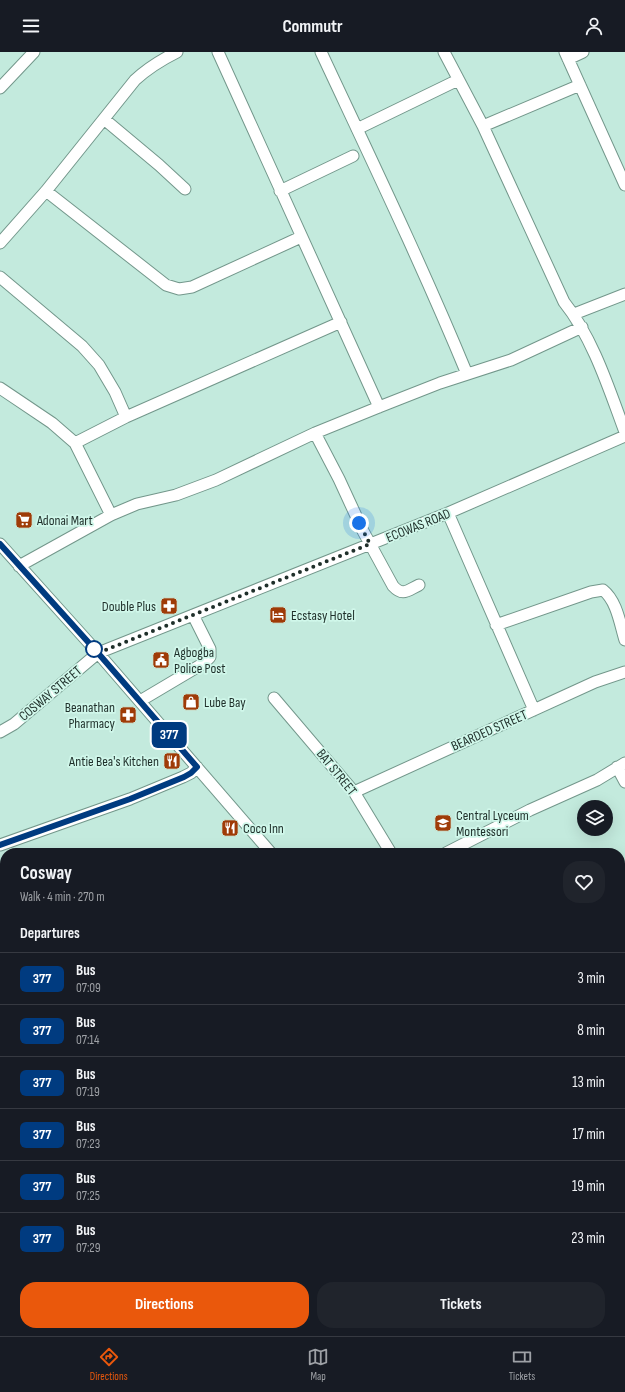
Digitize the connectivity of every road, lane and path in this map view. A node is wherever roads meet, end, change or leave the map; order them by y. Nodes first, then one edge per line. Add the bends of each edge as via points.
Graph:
1 (34, 52) edge
2 (176, 52) edge
3 (218, 52) edge
4 (321, 52) edge
5 (444, 52) edge
6 (583, 52) edge
7 (567, 56) edge
8 (458, 80) junction
9 (580, 85) junction
10 (0, 88) edge
11 (104, 119) junction
12 (483, 126) junction
13 (357, 129) junction
14 (353, 156) dead end
15 (625, 184) edge
16 (185, 189) dead end
17 (46, 191) junction
18 (280, 191) junction
19 (301, 237) junction
20 (0, 244) edge
21 (0, 277) edge
22 (625, 294) edge
23 (574, 314) junction
24 (341, 322) junction
25 (582, 327) junction
26 (466, 374) junction
27 (0, 388) edge
28 (379, 406) junction
29 (126, 417) junction
30 (625, 432) edge
31 (314, 433) junction
32 (625, 436) edge
33 (75, 443) junction
34 (448, 513) junction
35 (110, 515) junction
36 (0, 544) edge
37 (370, 544) junction
38 (20, 566) junction
39 (419, 585) dead end
40 (193, 615) junction
41 (496, 625) junction
42 (625, 640) edge
43 (98, 653) junction
44 (625, 672) edge
45 (274, 698) dead end
46 (140, 701) junction
47 (534, 710) junction
48 (0, 732) edge
49 (621, 765) edge
50 (197, 767) junction
51 (625, 782) edge
52 (354, 792) junction
53 (0, 845) edge
54 (267, 848) edge
55 (388, 848) edge
56 (456, 848) edge

1 - 10 street
2 - 11 street via 146,69
3 - 18 street
4 - 13 street
5 - 8 street
6 - 7 street
7 - 9 street
8 - 12 street
8 - 13 street
9 - 12 street
9 - 15 street
11 - 16 street
11 - 17 street
12 - 23 street via 564,302
13 - 26 street
14 - 18 street
17 - 19 street via 166,285 179,289 192,287
17 - 20 street
18 - 19 street
19 - 24 street
21 - 29 street via 82,346 99,365
22 - 23 street
23 - 25 street
24 - 28 street
24 - 29 street
25 - 26 street via 510,360
25 - 30 street via 609,386
26 - 28 street
27 - 33 street via 52,423
28 - 31 street
29 - 33 street
31 - 35 street via 216,480
31 - 37 street
32 - 34 street, ECOWAS ROAD
33 - 35 street
34 - 37 street, ECOWAS ROAD
34 - 41 street
35 - 38 street
36 - 38 street
37 - 39 street via 398,591 402,592
37 - 40 street, ECOWAS ROAD
38 - 43 street
40 - 43 street, ECOWAS ROAD
40 - 46 street via 210,649 210,657
41 - 42 street via 603,590 610,595
41 - 47 street
43 - 46 street
43 - 48 street, COSWAY STREET via 14,724
44 - 47 street, BEARDED STREET via 595,682
45 - 52 street, BAT STREET
46 - 50 street
47 - 52 street, BEARDED STREET
49 - 51 street
49 - 56 street via 597,780 530,810
50 - 53 street via 184,777 130,799
50 - 54 street
52 - 55 street, BAT STREET

